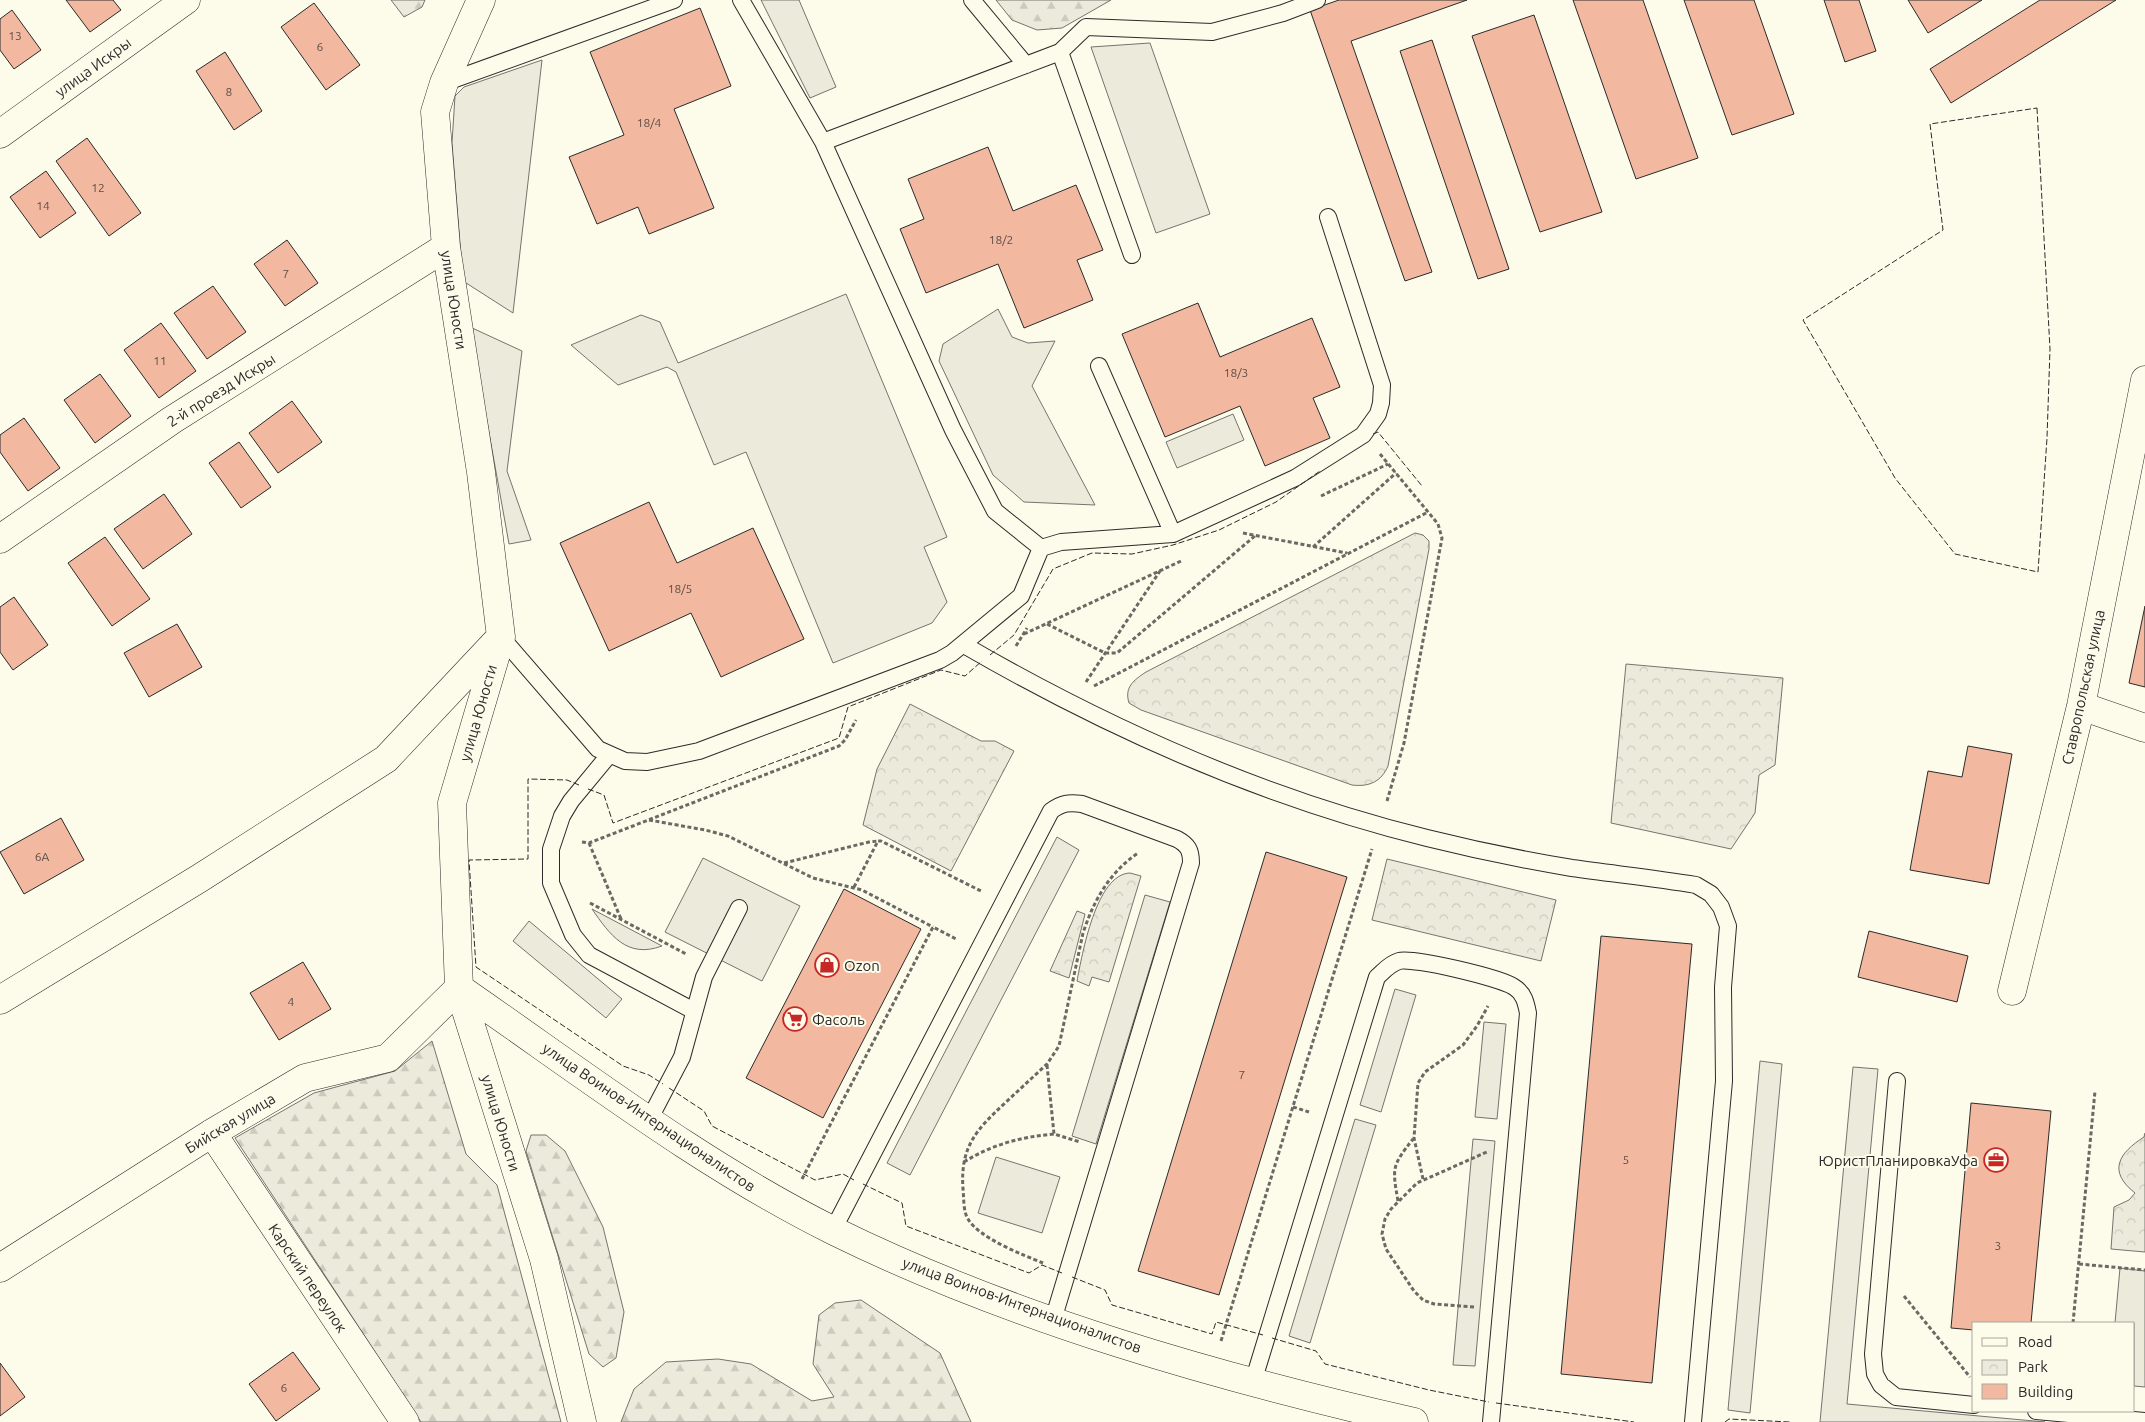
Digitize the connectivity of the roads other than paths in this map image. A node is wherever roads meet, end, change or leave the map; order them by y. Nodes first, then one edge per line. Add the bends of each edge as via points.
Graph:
1 (186, 0) edge
2 (481, 0) edge
3 (674, 0) edge
4 (741, 0) edge
5 (972, 0) edge
6 (1317, 0) edge
7 (1060, 52) junction
8 (1026, 65) junction
9 (444, 83) junction
10 (0, 134) edge
11 (823, 142) junction
12 (1328, 217) dead end
13 (446, 247) junction
14 (1132, 255) dead end
15 (1099, 366) dead end
16 (2145, 380) edge
17 (1173, 534) junction
18 (0, 539) edge
19 (1041, 548) junction
20 (501, 637) junction
21 (964, 644) junction
22 (2081, 706) junction
23 (2145, 728) edge
24 (610, 755) junction
25 (739, 908) dead end
26 (459, 988) junction
27 (2012, 991) dead end
28 (0, 1000) edge
29 (694, 1011) junction
30 (1897, 1081) dead end
31 (650, 1120) junction
32 (212, 1133) junction
33 (833, 1230) junction
34 (0, 1268) edge
35 (1053, 1320) junction
36 (1254, 1382) junction
37 (1972, 1405) edge
38 (2047, 1412) edge
39 (2145, 1421) edge
40 (405, 1422) edge
41 (582, 1422) edge
42 (1414, 1422) edge
43 (1491, 1422) edge
44 (1693, 1422) edge

1 - 10 street, улица Искры
2 - 9 street, улица Юности
3 - 9 lane
4 - 11 lane
5 - 8 lane
6 - 7 lane via 1284,13 1212,32 1086,27
7 - 8 lane
7 - 14 lane
8 - 11 lane
9 - 13 street, улица Юности via 435,112
11 - 19 lane via 953,430 995,510
12 - 17 lane via 1382,386 1378,414 1363,435 1295,478
13 - 18 street, 2-й проезд Искры via 172,420
13 - 20 street, улица Юности via 482,482
15 - 17 lane
16 - 22 street, Ставропольская улица
17 - 19 lane via 1061,542
19 - 21 lane via 1021,596
20 - 24 lane via 598,749
20 - 26 street, улица Юности via 452,803
20 - 28 street via 386,759
21 - 24 lane via 940,660 699,751 647,762 624,761
21 - 44 lane via 1178,754 1248,782 1379,826 1572,868 1696,885 1711,894 1721,907 1728,926 1723,986 1724,1081
22 - 23 street
22 - 27 street, Ставропольская улица
24 - 29 lane via 562,816 554,836 551,883 573,935 589,955
25 - 29 lane via 709,966
26 - 31 street, улица Воинов-Интернационалистов
26 - 32 street, Бийская улица via 388,1058 305,1078
26 - 41 street, улица Юности via 544,1259
29 - 31 lane via 682,1057
30 - 37 lane via 1872,1354 1874,1374 1881,1386 1896,1397
31 - 33 street, улица Воинов-Интернационалистов via 742,1180
32 - 34 street, Бийская улица
32 - 40 street, Карский переулок
33 - 35 street, улица Воинов-Интернационалистов via 903,1263
33 - 35 lane via 1051,811 1068,802 1082,804 1166,835 1186,844 1192,863
35 - 36 street, улица Воинов-Интернационалистов
36 - 42 street, улица Воинов-Интернационалистов
36 - 43 lane via 1377,977 1399,961 1416,961 1501,981 1515,988 1524,998 1528,1014
38 - 39 lane

